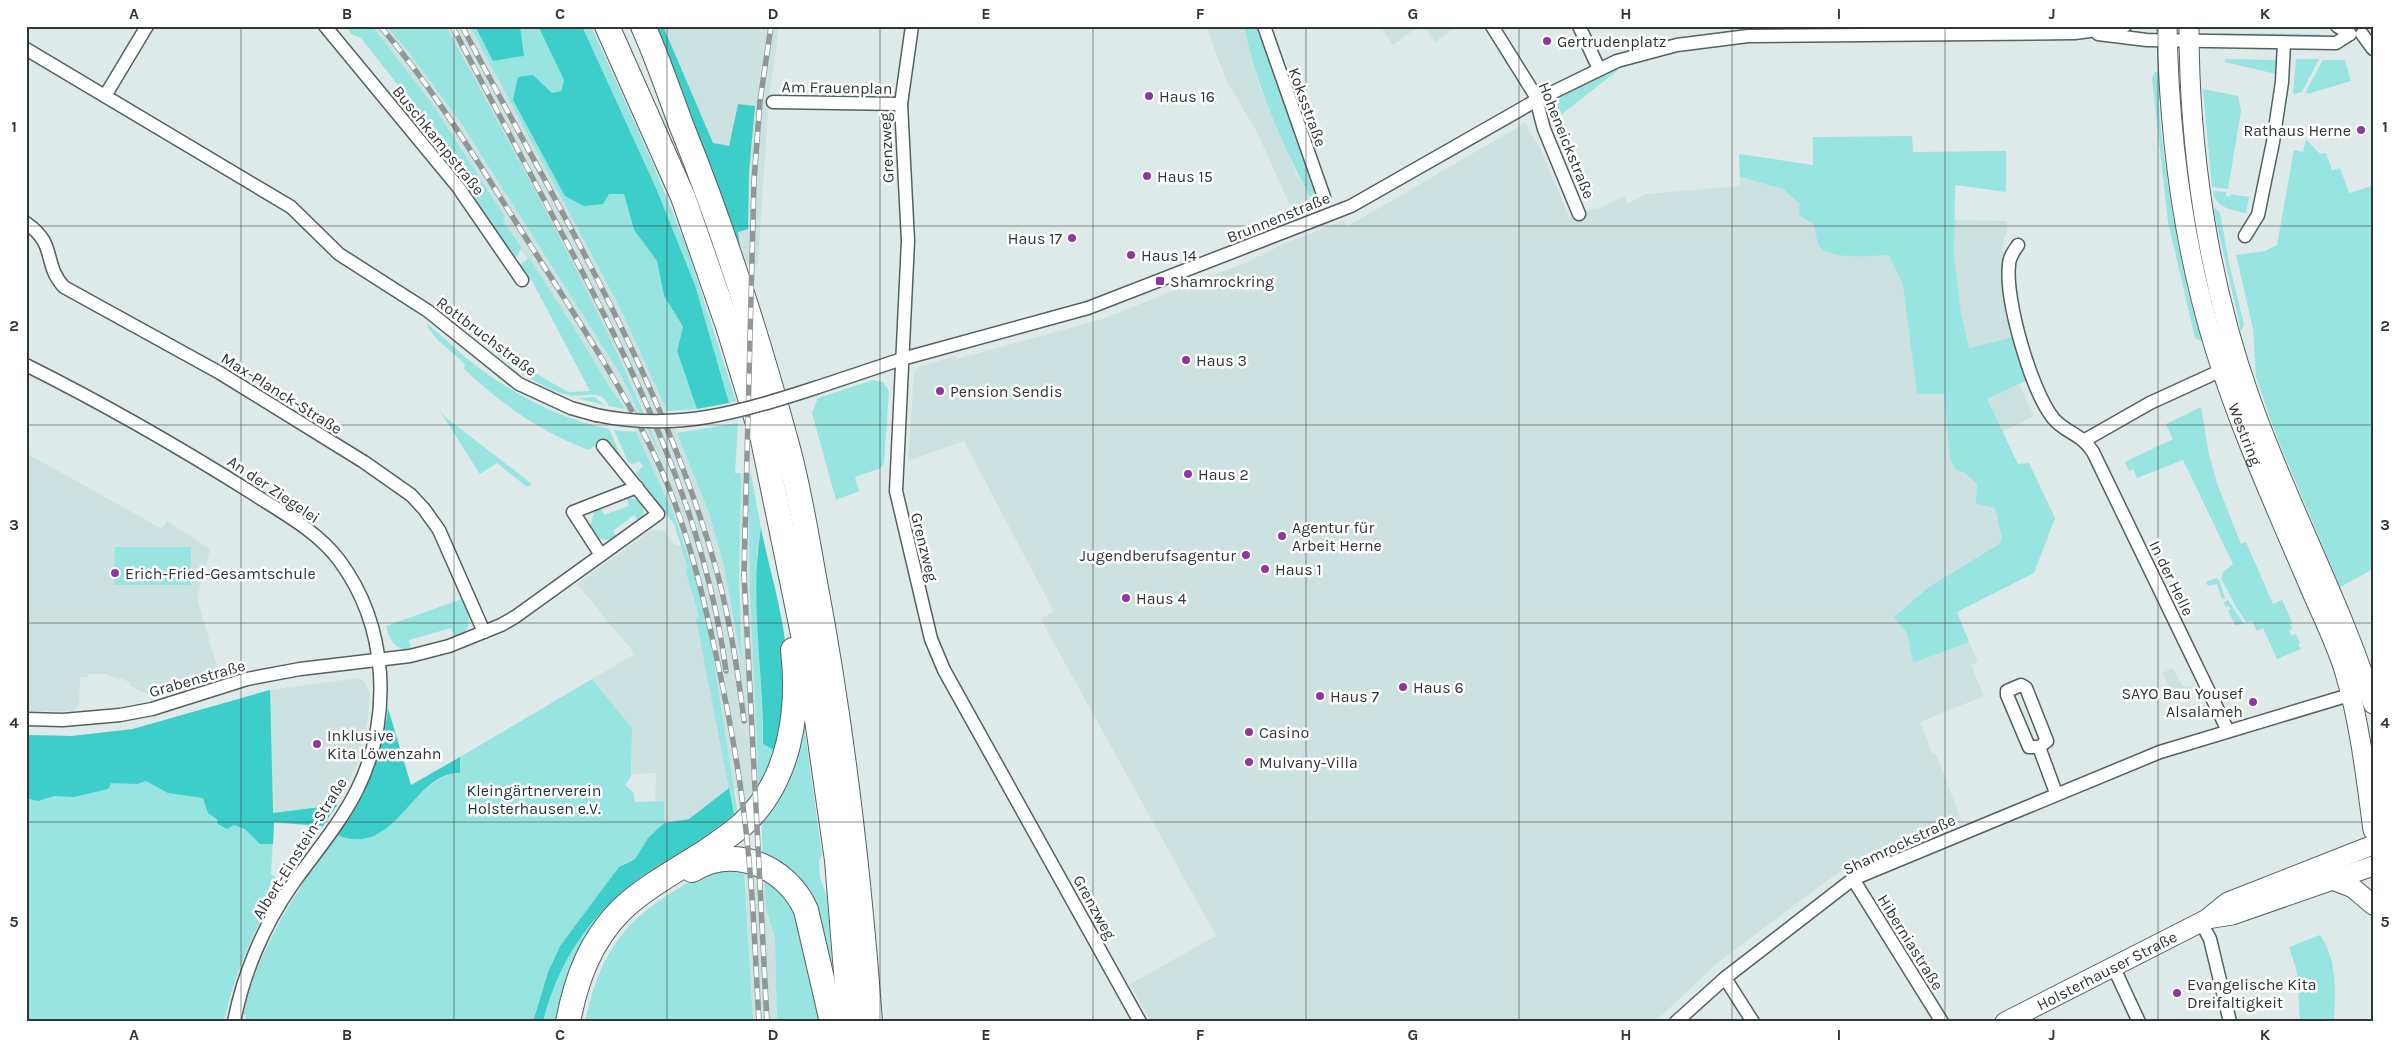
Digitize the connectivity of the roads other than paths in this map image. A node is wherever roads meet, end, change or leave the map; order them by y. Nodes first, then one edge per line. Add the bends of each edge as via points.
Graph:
1 (147, 26) edge
2 (324, 26) edge
3 (607, 26) edge
4 (631, 26) edge
5 (642, 26) edge
6 (912, 26) edge
7 (1264, 26) edge
8 (1492, 26) edge
9 (1579, 26) edge
10 (2125, 26) edge
11 (2337, 26) edge
12 (1887, 30) edge
13 (1768, 31) edge
14 (2359, 31) edge
15 (2088, 32) junction
16 (2167, 33) edge
17 (2189, 34) edge
18 (2284, 43) junction
19 (26, 48) edge
20 (2373, 50) edge
21 (1599, 69) junction
22 (105, 96) junction
23 (1537, 100) junction
24 (773, 102) dead end
25 (900, 104) junction
26 (676, 111) junction
27 (1324, 197) dead end
28 (1579, 214) dead end
29 (26, 223) edge
30 (2245, 236) dead end
31 (2018, 245) dead end
32 (522, 280) dead end
33 (902, 360) junction
34 (26, 366) edge
35 (2222, 370) junction
36 (2085, 440) junction
37 (603, 446) dead end
38 (637, 487) junction
39 (786, 548) junction
40 (602, 555) junction
41 (484, 632) junction
42 (377, 660) junction
43 (2366, 694) edge
44 (26, 719) edge
45 (2228, 730) junction
46 (2039, 748) junction
47 (2056, 793) junction
48 (2373, 830) edge
49 (2373, 845) edge
50 (2373, 866) edge
51 (1853, 879) junction
52 (2334, 881) junction
53 (2373, 905) edge
54 (2204, 920) junction
55 (2113, 966) junction
56 (1726, 978) junction
57 (234, 1022) edge
58 (568, 1022) edge
59 (576, 1022) edge
60 (832, 1022) edge
61 (850, 1022) edge
62 (870, 1022) edge
63 (1140, 1022) edge
64 (1676, 1022) edge
65 (1752, 1022) edge
66 (1942, 1022) edge
67 (2005, 1022) edge
68 (2139, 1022) edge
69 (2230, 1022) edge

1 - 22 street
2 - 32 street, Buschkampstraße via 458,187
3 - 39 highway via 683,197 762,440
4 - 26 highway
5 - 26 highway via 658,58
6 - 25 street, Grenzweg
7 - 27 street, Koksstraße
8 - 23 street, Hoheneickstraße
9 - 21 street
10 - 15 street
11 - 14 street
12 - 13 street, Brunnenstraße
12 - 15 street, Brunnenstraße
13 - 21 street, Brunnenstraße via 1677,44
14 - 18 street via 2336,43
14 - 20 street
15 - 16 street via 2121,38
16 - 17 street
16 - 35 main road, Westring via 2173,143 2185,222 2197,283
17 - 18 street
17 - 43 main road, Westring via 2195,142 2203,206 2212,259 2236,355 2264,436
18 - 30 street via 2273,142 2258,215
19 - 22 street, Rottbruchstraße
21 - 23 street, Brunnenstraße
22 - 33 street, Rottbruchstraße, bridge via 291,207 339,254 428,311 519,384 557,402 596,415 652,423 706,419 756,407
23 - 28 street, Hoheneickstraße via 1544,129
23 - 33 street, Brunnenstraße via 1351,206 1088,308
24 - 25 street, Am Frauenplan
25 - 33 street, Grenzweg via 908,241
26 - 62 highway via 731,258 788,447 827,645 846,772 864,931
29 - 41 street, Max-Planck-Straße via 42,235 53,273 64,287 220,373 364,462 411,496 439,530
31 - 36 street via 2008,266 2010,286 2019,334 2033,377 2054,420
33 - 63 street, Grenzweg via 896,491 931,639 944,670
34 - 42 street, An der Ziegelei via 135,422 213,468 322,541 339,560 359,592 371,620
35 - 36 street via 2150,403
35 - 43 main road, Westring via 2345,671
36 - 45 street, In der Helle
37 - 38 street
38 - 40 street via 658,514
38 - 40 street via 573,512
39 - 58 highway via 785,573 795,665 795,696 781,768 762,801 741,825 645,890 613,919 581,971
39 - 61 highway via 809,663 827,783 837,860
40 - 41 street via 515,617
41 - 42 street via 427,652
42 - 44 street, Grabenstraße via 247,679 120,715 63,720
42 - 57 street, Albert-Einstein-Straße via 381,681 380,706 368,762 349,805 291,887 263,935 244,982
43 - 45 street, Shamrockstraße
43 - 48 main road, Westring
45 - 47 street, Shamrockstraße via 2160,752
46 - 46 street via 2028,748 2007,695 2007,691 2021,685 2026,688 2047,740
46 - 47 street
47 - 51 street, Shamrockstraße
49 - 54 main road, Holsterhauser Straße via 2228,902
50 - 52 main road, Holsterhauser Straße
51 - 56 street, Shamrockstraße
51 - 66 street, Hiberniastraße
52 - 53 main road via 2353,888
52 - 54 main road, Holsterhauser Straße via 2232,915
54 - 55 main road, Holsterhauser Straße
54 - 69 street
55 - 67 main road, Holsterhauser Straße
55 - 68 street
56 - 64 street, Shamrockstraße
56 - 65 street
59 - 60 highway via 593,967 621,921 649,896 698,866 735,859 772,869 802,900 811,924

